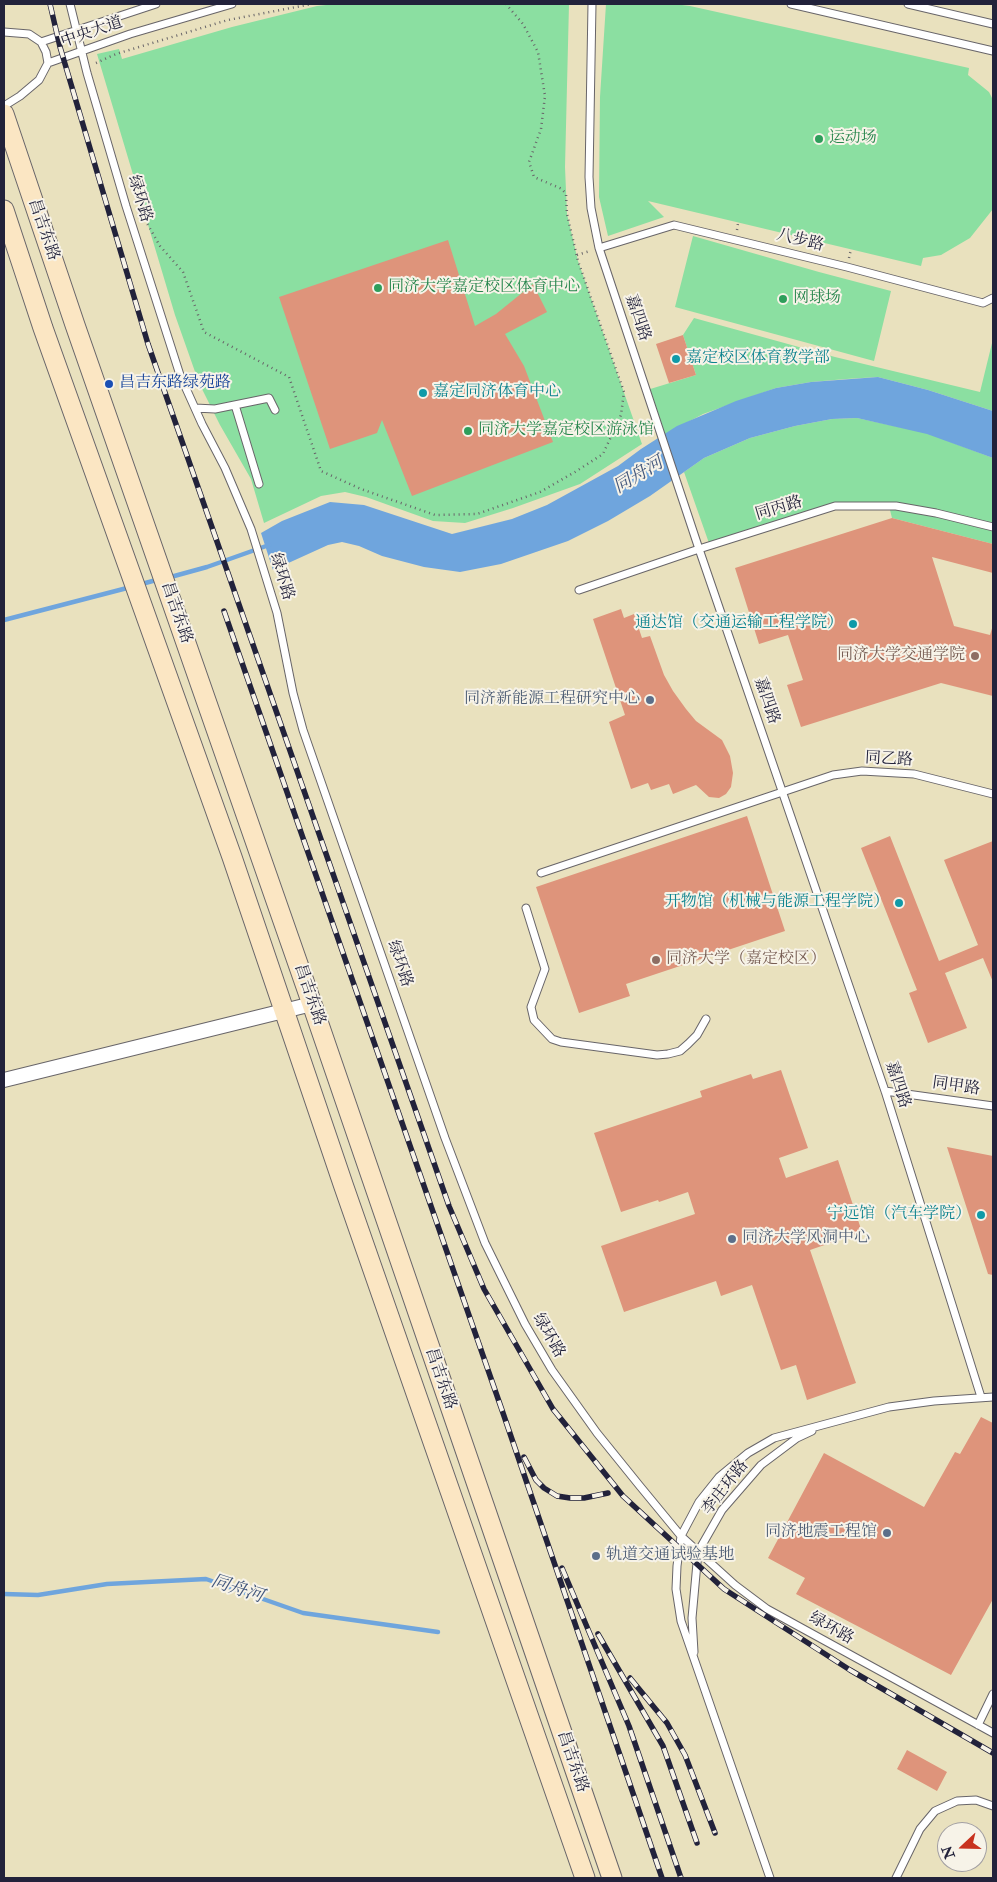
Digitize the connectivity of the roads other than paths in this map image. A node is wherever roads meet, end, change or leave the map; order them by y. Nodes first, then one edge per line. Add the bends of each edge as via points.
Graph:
1 (70, 4) edge
2 (156, 4) edge
3 (232, 4) edge
4 (592, 4) edge
5 (791, 4) edge
6 (908, 4) edge
7 (993, 24) edge
8 (76, 30) junction
9 (4, 32) edge
10 (41, 42) junction
11 (81, 51) junction
12 (993, 51) edge
13 (48, 63) junction
14 (4, 106) edge
15 (4, 114) edge
16 (4, 210) edge
17 (599, 248) junction
18 (993, 298) edge
19 (235, 405) junction
20 (195, 408) junction
21 (274, 410) dead end
22 (259, 484) dead end
23 (993, 527) edge
24 (699, 549) junction
25 (579, 590) dead end
26 (783, 791) junction
27 (993, 794) edge
28 (541, 874) dead end
29 (526, 908) dead end
30 (312, 1004) junction
31 (284, 1011) junction
32 (706, 1019) dead end
33 (4, 1080) edge
34 (885, 1091) junction
35 (993, 1106) edge
36 (993, 1397) edge
37 (981, 1398) junction
38 (826, 1424) junction
39 (681, 1536) junction
40 (698, 1552) junction
41 (694, 1660) junction
42 (993, 1694) edge
43 (978, 1725) junction
44 (993, 1733) edge
45 (993, 1806) edge
46 (585, 1878) edge
47 (612, 1878) edge
48 (770, 1878) edge
49 (896, 1878) edge

1 - 8 lane, 绿环路
2 - 8 lane, 中央大道
3 - 11 lane, 中央大道
4 - 17 lane, 嘉四路 via 590,177 591,208
5 - 12 lane
6 - 7 lane
8 - 10 lane, 中央大道
8 - 11 lane, 绿环路
9 - 10 lane via 29,34
10 - 13 lane
11 - 13 lane, 中央大道
11 - 20 lane, 绿环路 via 126,206 180,375
13 - 14 lane via 39,80
15 - 30 street, 昌吉东路
16 - 31 street, 昌吉东路
17 - 18 lane, 八步路 via 674,225 983,303
17 - 24 lane, 嘉四路
19 - 20 lane
19 - 21 lane via 269,398
19 - 22 lane
20 - 39 lane, 绿环路 via 252,529 277,612 303,730 445,1138 485,1243 552,1370 597,1433
23 - 24 lane, 同丙路 via 896,506 835,506
24 - 25 lane, 同丙路
24 - 26 lane, 嘉四路
26 - 27 lane, 同乙路 via 833,776 889,771
26 - 28 lane, 同乙路
26 - 34 lane, 嘉四路
29 - 32 lane via 545,969 531,1007 534,1020 552,1038 561,1042 668,1054 688,1044
30 - 31 street
30 - 47 street, 昌吉东路
31 - 33 street
31 - 46 street, 昌吉东路
34 - 35 lane, 同甲路
34 - 37 lane, 嘉四路
36 - 37 lane, 李庄环路
37 - 38 lane, 李庄环路 via 889,1407
38 - 39 lane, 李庄环路 via 774,1438 748,1452 719,1477 699,1502
38 - 40 lane, 李庄环路 via 797,1438 761,1465 722,1510
39 - 40 lane, 绿环路
39 - 41 lane, 李庄环路 via 676,1589 681,1621
40 - 41 lane, 李庄环路 via 692,1618
40 - 43 lane, 绿环路 via 767,1609
41 - 48 lane, 李庄环路
42 - 43 lane
43 - 44 lane, 绿环路
45 - 49 lane via 976,1800 956,1801 935,1811 920,1828

